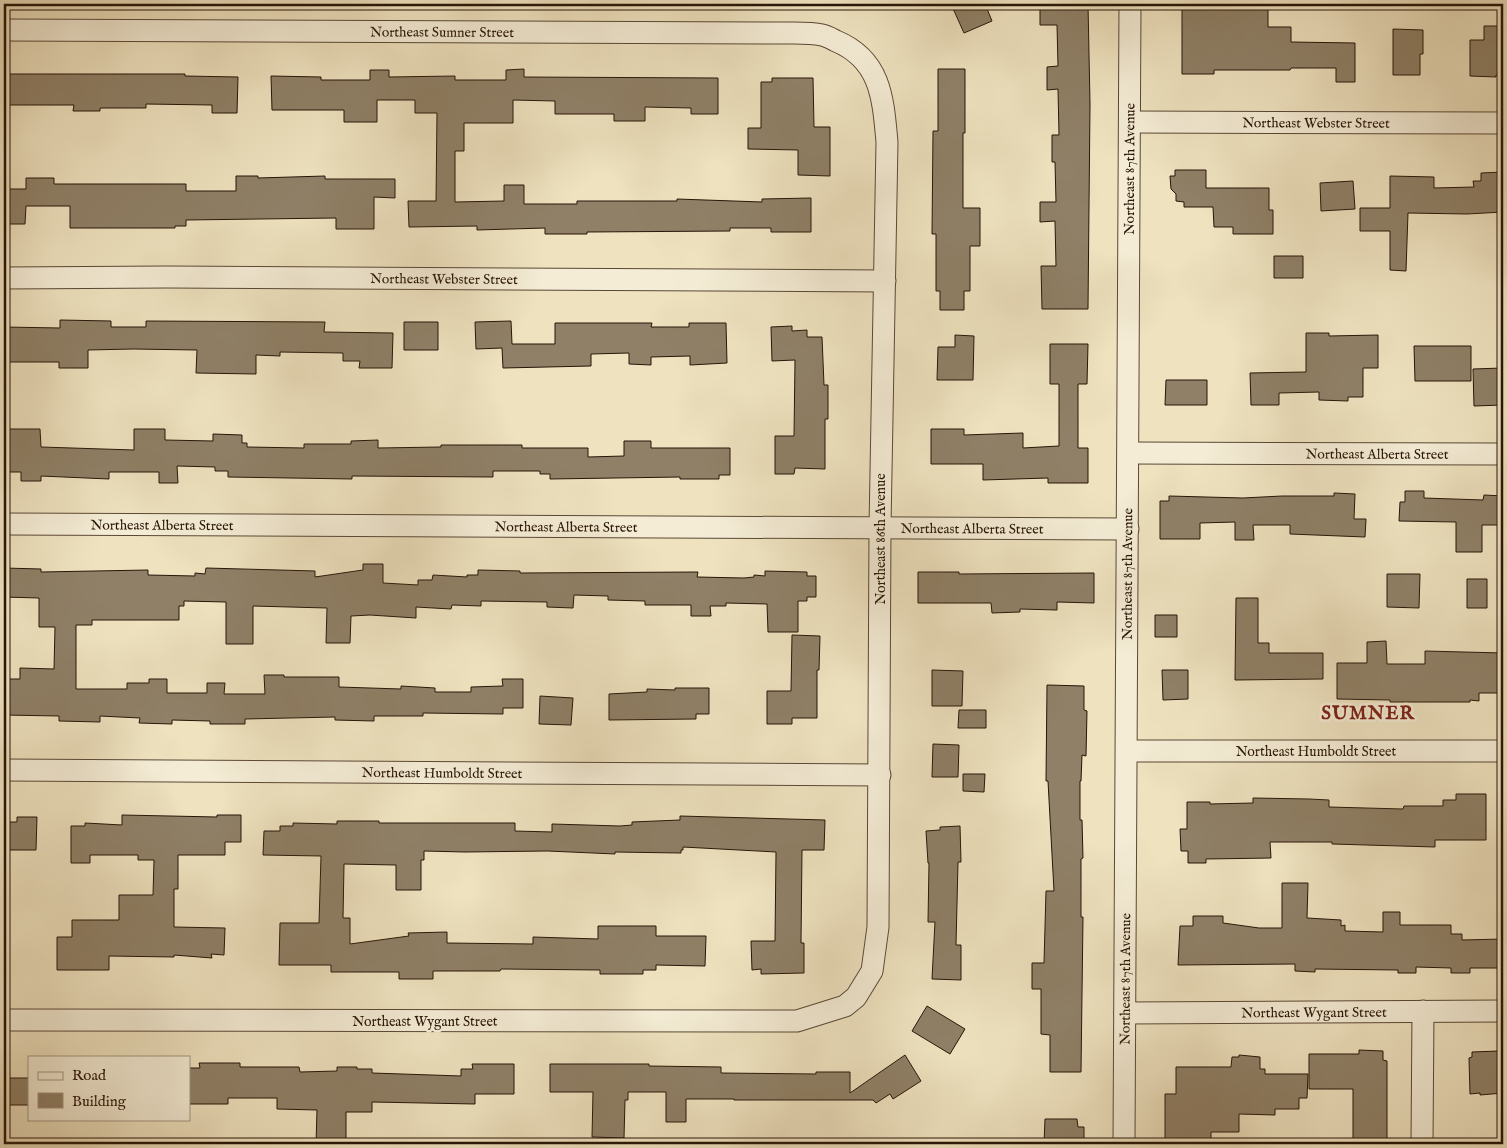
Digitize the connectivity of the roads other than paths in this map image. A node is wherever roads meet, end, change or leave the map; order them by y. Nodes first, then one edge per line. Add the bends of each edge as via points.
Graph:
1 (1130, 4) edge
2 (4, 30) edge
3 (869, 64) joint
4 (1130, 122) junction
5 (1503, 123) edge
6 (4, 278) edge
7 (885, 281) junction
8 (1129, 453) junction
9 (1503, 454) edge
10 (4, 524) edge
11 (880, 527) junction
12 (1128, 529) junction
13 (1128, 751) junction
14 (1503, 752) edge
15 (4, 770) edge
16 (880, 775) junction
17 (845, 1006) joint
18 (1423, 1011) junction
19 (1503, 1011) edge
20 (1125, 1012) junction
21 (4, 1020) edge
22 (1124, 1144) edge
23 (1422, 1144) edge

1 - 4 street, Northeast 87th Avenue
2 - 3 street, Northeast Sumner Street via 794,33 822,35 849,46
3 - 7 street, Northeast 86th Avenue via 880,90 887,142
4 - 5 street, Northeast Webster Street
4 - 8 street, Northeast 87th Avenue
6 - 7 street, Northeast Webster Street
7 - 11 street, Northeast 86th Avenue
8 - 9 street, Northeast Alberta Street
8 - 12 street, Northeast 87th Avenue
10 - 11 street, Northeast Alberta Street
11 - 12 street, Northeast Alberta Street
11 - 16 street, Northeast 86th Avenue
12 - 13 street, Northeast 87th Avenue
13 - 14 street, Northeast Humboldt Street
13 - 20 street, Northeast 87th Avenue
15 - 16 street, Northeast Humboldt Street
16 - 17 street, Northeast 86th Avenue via 878,927 872,971 856,997
17 - 21 street, Northeast Wygant Street via 797,1021
18 - 19 street, Northeast Wygant Street
18 - 20 street, Northeast Wygant Street
18 - 23 street
20 - 22 street, Northeast 87th Avenue

